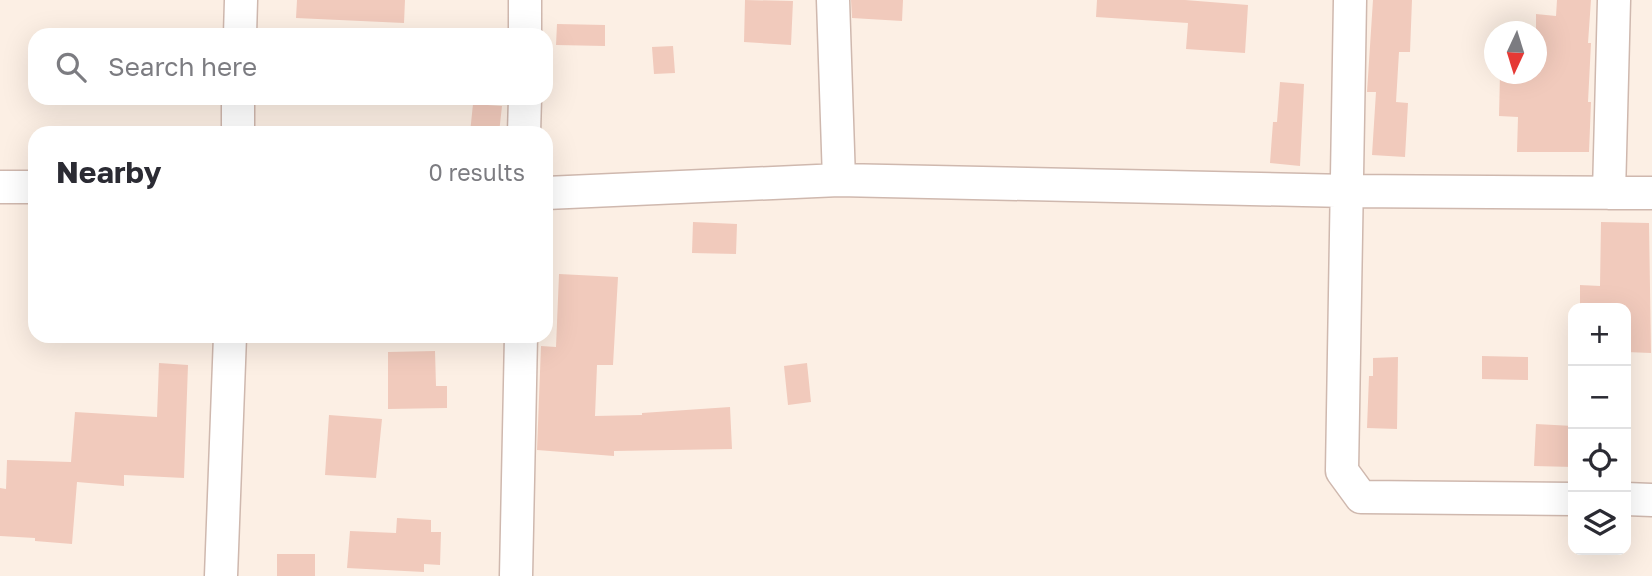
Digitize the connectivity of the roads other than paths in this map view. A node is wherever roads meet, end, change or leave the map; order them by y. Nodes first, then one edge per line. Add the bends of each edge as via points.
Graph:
1 (241, 0) edge
2 (526, 0) edge
3 (833, 0) edge
4 (1350, 0) edge
5 (1614, 0) edge
6 (240, 28) edge
7 (525, 28) edge
8 (238, 105) edge
9 (525, 105) edge
10 (237, 126) edge
11 (524, 126) edge
12 (839, 180) junction
13 (0, 187) edge
14 (28, 187) edge
15 (1347, 191) junction
16 (553, 193) edge
17 (1609, 193) junction
18 (1652, 193) edge
19 (230, 343) edge
20 (521, 343) edge
21 (1568, 499) edge
22 (1631, 499) edge
23 (1652, 500) edge
24 (221, 576) edge
25 (516, 576) edge

1 - 6 street
2 - 7 street
3 - 12 street
4 - 15 street
5 - 17 street
8 - 10 street
9 - 11 street
12 - 15 street
12 - 16 street
13 - 14 street
15 - 17 street
15 - 21 street via 1342,471 1360,497
17 - 18 street
19 - 24 street
20 - 25 street
22 - 23 street

